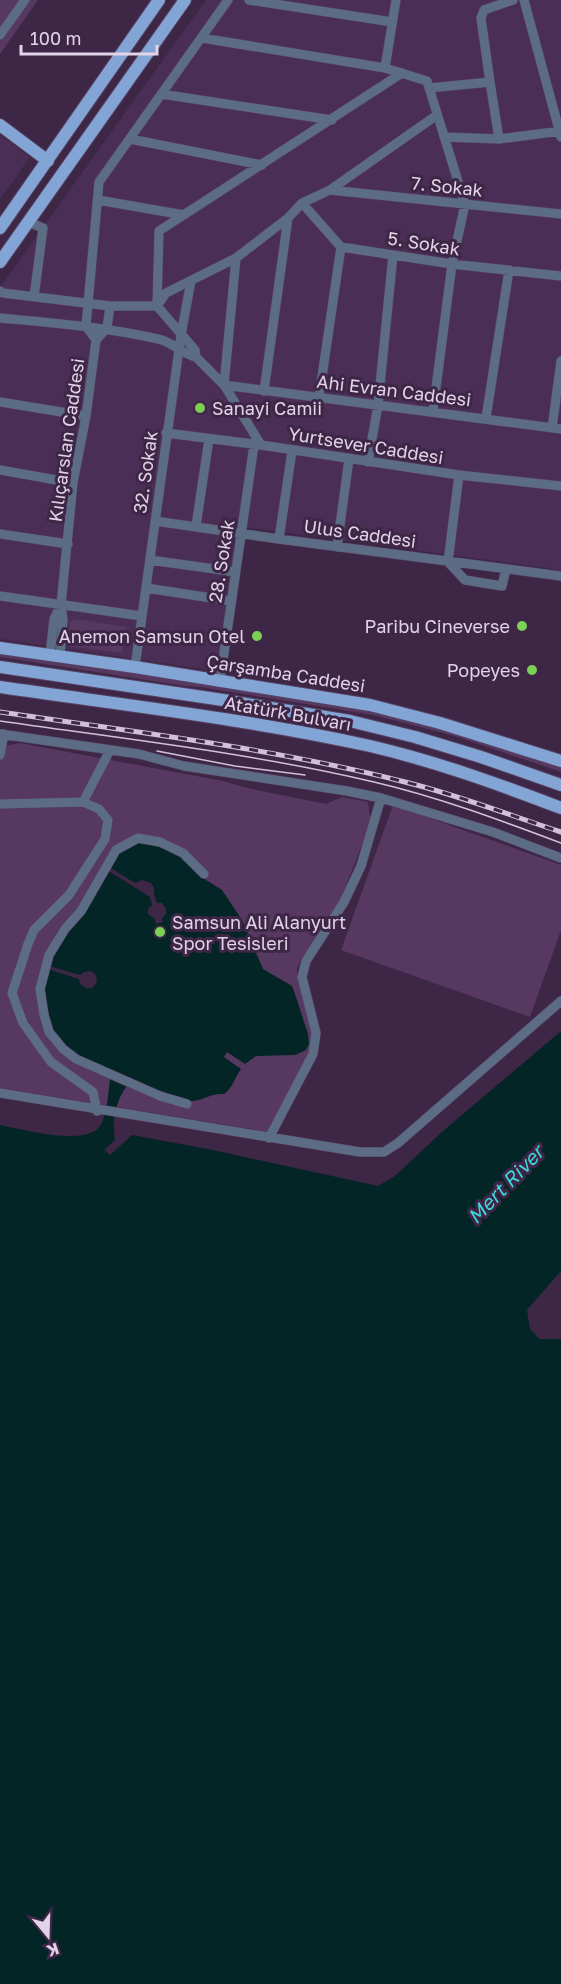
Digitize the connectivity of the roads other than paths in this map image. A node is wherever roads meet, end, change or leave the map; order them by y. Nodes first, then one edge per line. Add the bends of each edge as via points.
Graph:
1 (25, 0) edge
2 (159, 0) edge
3 (185, 0) edge
4 (228, 0) edge
5 (249, 0) edge
6 (396, 0) edge
7 (513, 0) edge
8 (524, 0) edge
9 (392, 22) junction
10 (0, 35) edge
11 (202, 38) junction
12 (385, 68) junction
13 (402, 73) junction
14 (490, 82) junction
15 (429, 88) junction
16 (161, 94) junction
17 (437, 115) junction
18 (332, 120) junction
19 (2, 130) edge
20 (560, 133) edge
21 (444, 137) junction
22 (130, 139) junction
23 (499, 139) junction
24 (48, 161) junction
25 (262, 165) junction
26 (330, 190) junction
27 (98, 200) junction
28 (302, 203) junction
29 (465, 204) junction
30 (184, 214) junction
31 (561, 214) edge
32 (288, 218) junction
33 (28, 222) junction
34 (0, 228) edge
35 (341, 247) junction
36 (393, 255) junction
37 (236, 258) junction
38 (0, 262) edge
39 (452, 264) junction
40 (509, 270) junction
41 (561, 276) edge
42 (191, 281) junction
43 (1, 296) edge
44 (34, 297) junction
45 (88, 303) junction
46 (110, 306) junction
47 (157, 306) junction
48 (0, 318) edge
49 (86, 326) junction
50 (107, 328) junction
51 (181, 335) junction
52 (96, 340) junction
53 (179, 348) junction
54 (196, 357) junction
55 (561, 361) edge
56 (224, 385) junction
57 (264, 391) junction
58 (319, 397) junction
59 (0, 402) edge
60 (378, 405) junction
61 (433, 411) junction
62 (86, 416) junction
63 (486, 418) junction
64 (557, 428) edge
65 (166, 434) junction
66 (209, 439) junction
67 (258, 445) junction
68 (292, 451) junction
69 (349, 459) junction
70 (368, 462) junction
71 (0, 470) edge
72 (459, 475) junction
73 (73, 483) junction
74 (561, 486) edge
75 (155, 521) junction
76 (196, 526) junction
77 (0, 534) edge
78 (242, 534) junction
79 (279, 539) junction
80 (68, 544) junction
81 (337, 547) junction
82 (150, 560) junction
83 (448, 562) junction
84 (506, 569) junction
85 (236, 572) junction
86 (561, 576) edge
87 (146, 588) junction
88 (0, 596) edge
89 (231, 601) junction
90 (61, 605) junction
91 (142, 616) junction
92 (0, 648) edge
93 (55, 656) junction
94 (0, 667) edge
95 (135, 667) junction
96 (220, 681) junction
97 (0, 687) edge
98 (2, 734) edge
99 (110, 750) junction
100 (0, 755) edge
101 (561, 761) edge
102 (561, 785) edge
103 (381, 798) junction
104 (83, 802) junction
105 (0, 804) edge
106 (561, 808) edge
107 (561, 858) edge
108 (204, 874) dead end
109 (561, 1001) edge
110 (0, 1094) edge
111 (187, 1104) dead end
112 (97, 1111) junction
113 (269, 1138) junction

1 - 10 street
2 - 24 main road
3 - 33 main road
4 - 11 street
5 - 9 street
6 - 9 street
7 - 14 street via 484,10 481,18
8 - 20 street
9 - 12 street
11 - 12 street
11 - 16 street
12 - 13 street
13 - 15 street via 427,81
13 - 18 street
14 - 15 street
14 - 23 street
15 - 17 street
16 - 18 street
16 - 22 street
17 - 21 street
17 - 26 street
18 - 25 street
19 - 24 main road
20 - 23 street
21 - 23 street
21 - 29 street
22 - 25 street
22 - 27 street via 99,182
24 - 34 main road
25 - 30 street
26 - 28 street
26 - 29 street, 7. Sokak
27 - 30 street
27 - 45 street
28 - 32 street
28 - 35 street
29 - 31 street, 7. Sokak
29 - 39 street
30 - 47 street via 159,231
32 - 37 street
32 - 57 street
33 - 38 main road
33 - 44 street via 43,228
35 - 36 street, 5. Sokak
35 - 58 street
36 - 39 street, 5. Sokak
36 - 60 street
37 - 42 street
37 - 56 street
39 - 40 street, 5. Sokak
39 - 61 street
40 - 41 street, 5. Sokak
40 - 63 street
42 - 47 street via 166,293
42 - 51 street, 32. Sokak
43 - 44 street
44 - 45 street
45 - 46 street
45 - 49 street
46 - 47 street
46 - 50 street
47 - 51 street
48 - 49 street
49 - 50 street
49 - 52 street, Kılıçarslan Caddesi
50 - 52 street
50 - 53 street via 162,339
51 - 53 street, 32. Sokak
51 - 54 street via 195,350
52 - 62 street, Kılıçarslan Caddesi
53 - 54 street
53 - 65 street, 32. Sokak
54 - 56 street
55 - 64 street
56 - 57 street, Ahi Evran Caddesi
56 - 67 street
57 - 58 street, Ahi Evran Caddesi
58 - 60 street, Ahi Evran Caddesi
59 - 62 street
60 - 61 street, Ahi Evran Caddesi
60 - 70 street
61 - 63 street, Ahi Evran Caddesi
62 - 73 street, Kılıçarslan Caddesi
63 - 64 street, Ahi Evran Caddesi
65 - 66 street, Yurtsever Caddesi
65 - 75 street, 32. Sokak
66 - 67 street, Yurtsever Caddesi
66 - 76 street
67 - 68 street, Yurtsever Caddesi
67 - 78 street, 28. Sokak
68 - 69 street, Yurtsever Caddesi
68 - 79 street
69 - 70 street, Yurtsever Caddesi
69 - 81 street
70 - 72 street, Yurtsever Caddesi
71 - 73 street
72 - 74 street, Yurtsever Caddesi
72 - 83 street
73 - 80 street, Kılıçarslan Caddesi
75 - 76 street, Ulus Caddesi
75 - 82 street, 32. Sokak
76 - 78 street, Ulus Caddesi
77 - 80 street
78 - 79 street, Ulus Caddesi
78 - 85 street, 28. Sokak
79 - 81 street, Ulus Caddesi
80 - 90 street, Kılıçarslan Caddesi
81 - 83 street, Ulus Caddesi
82 - 85 street
82 - 87 street, 32. Sokak
83 - 84 street, Ulus Caddesi
83 - 84 street via 465,580 502,586
84 - 86 street, Ulus Caddesi
85 - 89 street, 28. Sokak
87 - 89 street
87 - 91 street, 32. Sokak
88 - 90 street
89 - 96 street, 28. Sokak
90 - 91 street
90 - 93 street, Kılıçarslan Caddesi via 63,620
91 - 95 street, 32. Sokak
92 - 93 main road, Çarşamba Caddesi
93 - 95 main road, Çarşamba Caddesi
94 - 102 main road, Atatürk Bulvarı via 350,721 481,757
95 - 96 main road, Çarşamba Caddesi
96 - 101 main road, Çarşamba Caddesi via 370,705
97 - 106 main road, Atatürk Bulvarı via 238,722 371,747 440,765
98 - 99 street
98 - 100 street
99 - 103 street
99 - 104 street
103 - 107 street via 493,832
103 - 113 street via 357,875 306,961 302,977 316,1032 313,1054
104 - 105 street
104 - 112 street via 99,809 108,820 105,839 69,895 34,930 12,993 23,1023 51,1062 93,1092
108 - 111 street via 183,854 160,842 138,838 116,850 81,911 49,955 40,989 50,1032 63,1049 76,1059
109 - 113 street via 384,1152
110 - 112 street
112 - 113 street

